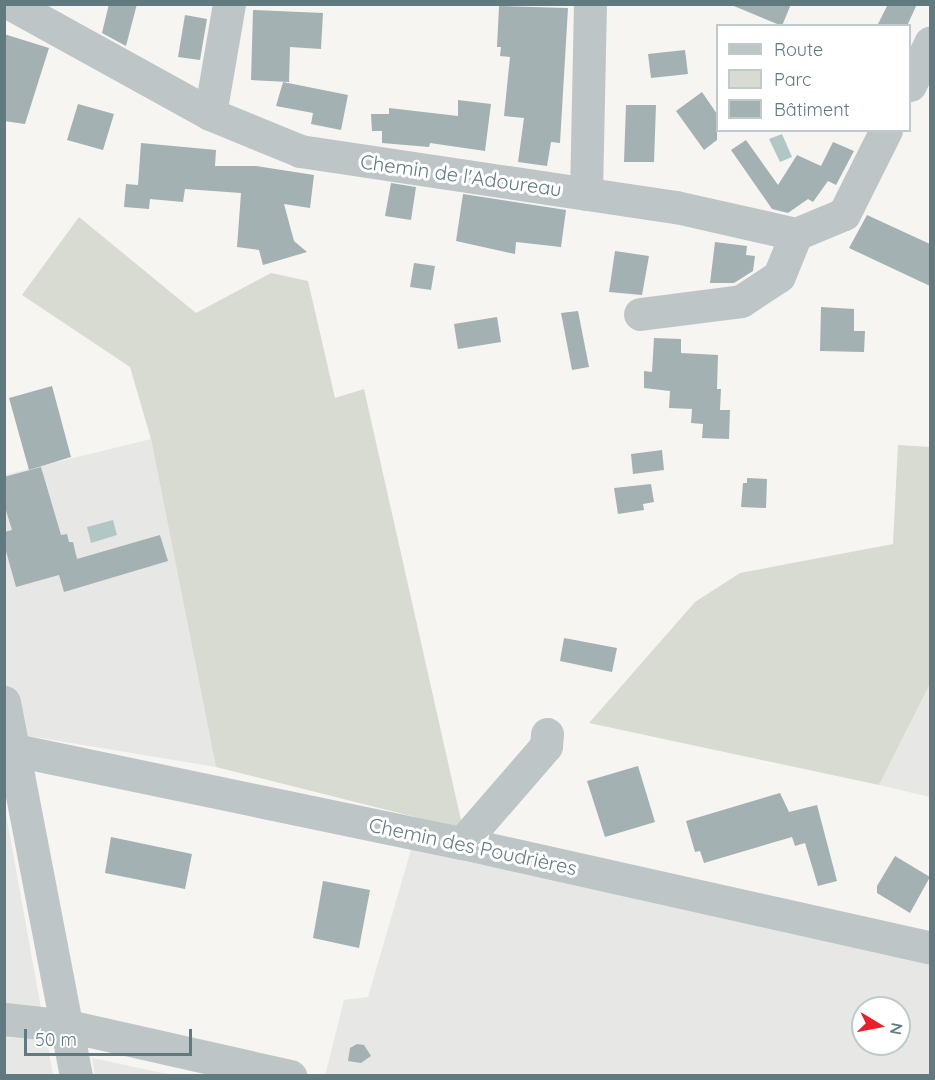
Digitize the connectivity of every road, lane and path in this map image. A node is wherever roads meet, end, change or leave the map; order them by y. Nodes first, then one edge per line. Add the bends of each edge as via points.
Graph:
1 (11, 4) edge
2 (229, 4) edge
3 (590, 4) edge
4 (930, 44) edge
5 (911, 81) edge
6 (210, 114) junction
7 (885, 132) edge
8 (586, 194) junction
9 (796, 234) junction
10 (640, 314) dead end
11 (4, 702) edge
12 (547, 734) dead end
13 (15, 750) junction
14 (462, 843) junction
15 (930, 948) edge
16 (4, 1019) edge
17 (68, 1026) junction
18 (76, 1076) edge
19 (290, 1076) edge

1 - 6 street, Chemin de l'Adoureau
2 - 6 street
3 - 8 street
4 - 5 street
6 - 8 street, Chemin de l'Adoureau via 300,151
7 - 9 street via 844,214
8 - 9 street, Chemin de l'Adoureau via 676,207
9 - 10 street via 779,276 741,301
11 - 13 street
12 - 14 street via 546,746
13 - 14 street, Chemin des Poudrières
13 - 17 street
14 - 15 street, Chemin des Poudrières
16 - 17 street
17 - 18 street
17 - 19 street

